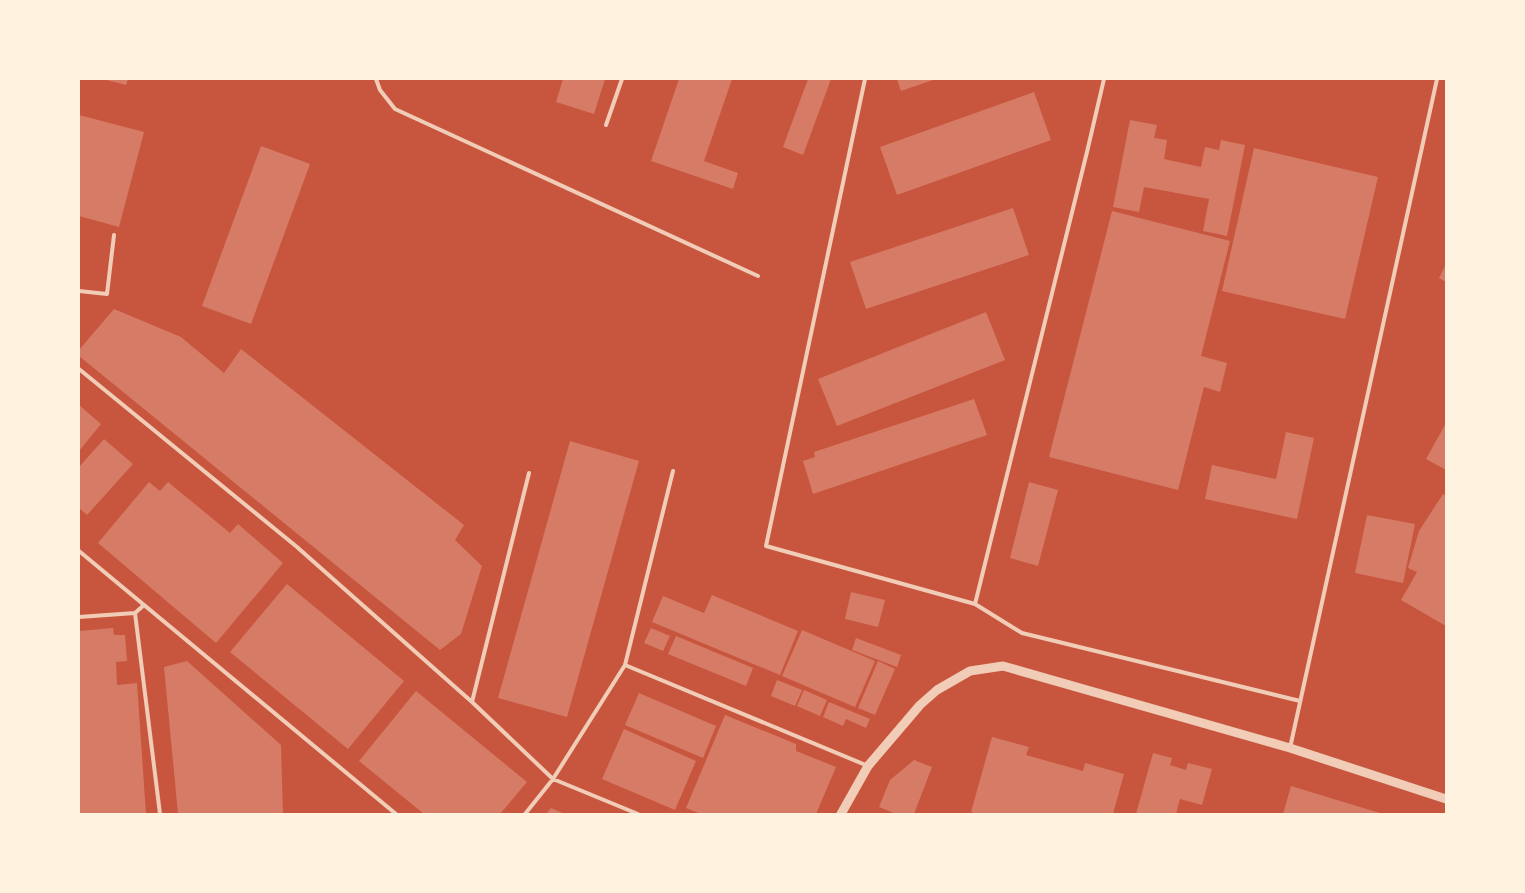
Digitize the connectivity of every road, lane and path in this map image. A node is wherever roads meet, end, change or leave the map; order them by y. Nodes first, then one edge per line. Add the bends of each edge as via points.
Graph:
1 (376, 79) edge
2 (622, 79) edge
3 (865, 79) edge
4 (1104, 79) edge
5 (1438, 79) edge
6 (606, 125) dead end
7 (114, 235) dead end
8 (758, 276) dead end
9 (79, 291) edge
10 (79, 369) edge
11 (673, 471) dead end
12 (529, 473) dead end
13 (79, 551) edge
14 (975, 604) junction
15 (144, 605) junction
16 (135, 613) junction
17 (79, 617) edge
18 (625, 665) junction
19 (1300, 701) junction
20 (472, 702) junction
21 (1290, 748) junction
22 (868, 766) junction
23 (553, 779) junction
24 (1446, 799) edge
25 (160, 814) edge
26 (396, 814) edge
27 (525, 814) edge
28 (638, 814) edge
29 (841, 814) edge

1 - 8 lane via 380,90 395,109
2 - 6 lane
3 - 14 lane via 766,546
4 - 14 lane
5 - 19 lane
7 - 9 lane via 107,294
10 - 20 lane via 297,547
11 - 18 lane
12 - 20 lane
13 - 15 lane
14 - 19 lane via 1022,633
15 - 16 lane
15 - 26 lane
16 - 17 lane
16 - 25 lane
18 - 22 lane
18 - 23 lane
19 - 21 lane
20 - 23 lane
21 - 22 street via 1003,666 970,671 937,690 920,705
21 - 24 street
22 - 29 street
23 - 27 lane
23 - 28 lane

